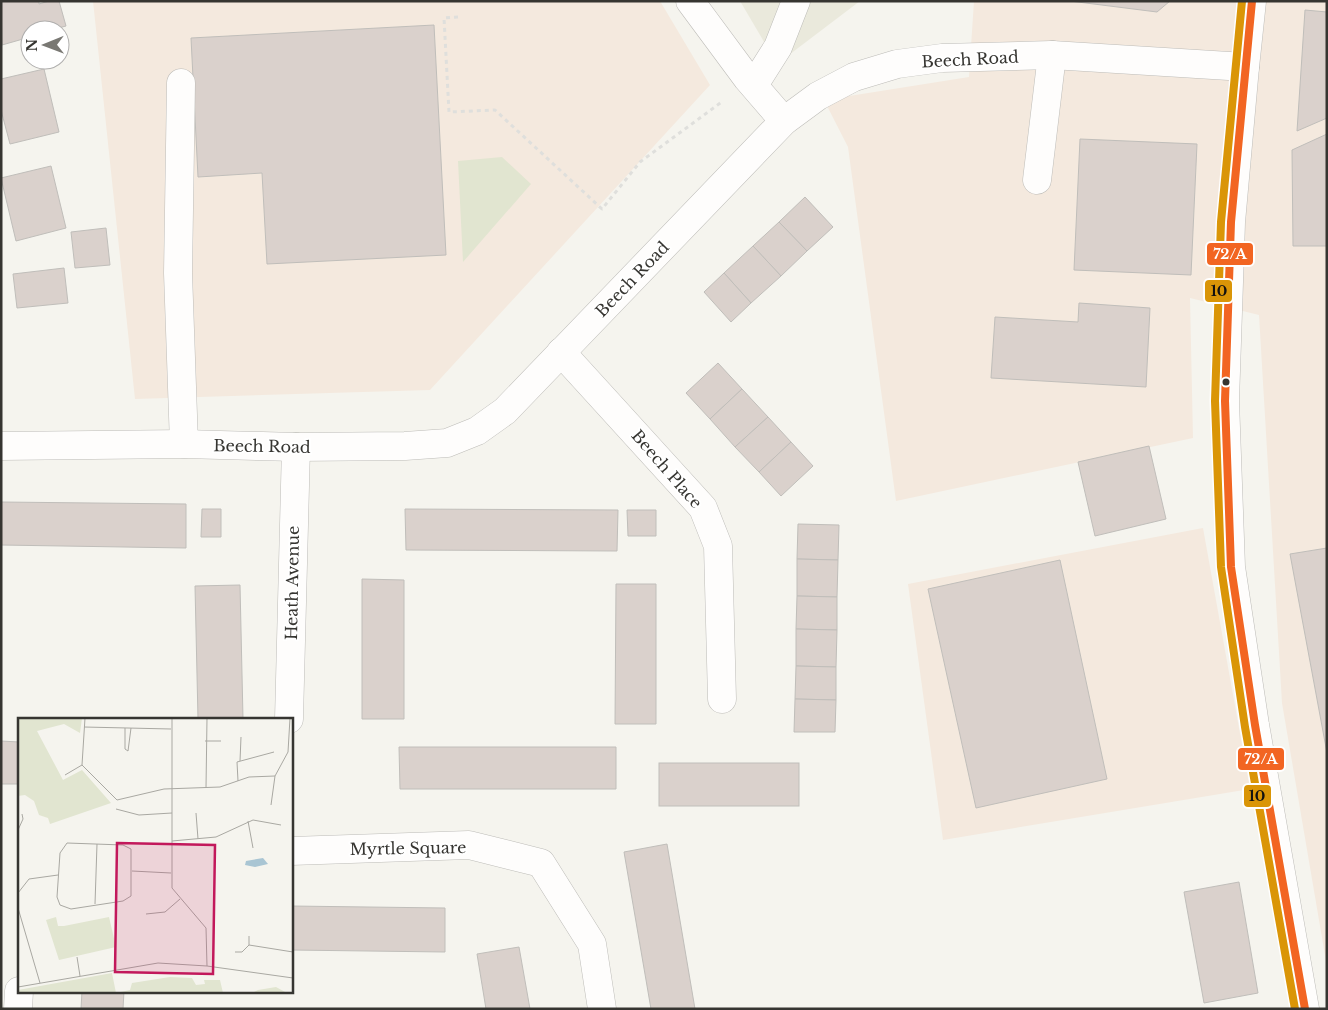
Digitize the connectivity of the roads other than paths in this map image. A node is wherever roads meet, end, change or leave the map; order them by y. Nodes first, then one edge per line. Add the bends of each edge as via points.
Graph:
1 (690, 1) edge
2 (796, 1) edge
3 (1252, 1) edge
4 (1052, 55) junction
5 (1244, 67) junction
6 (750, 81) junction
7 (181, 82) dead end
8 (784, 121) junction
9 (1037, 180) dead end
10 (561, 352) junction
11 (184, 444) junction
12 (1, 446) edge
13 (296, 447) junction
14 (722, 699) dead end
15 (289, 718) edge
16 (292, 851) edge
17 (19, 992) edge
18 (18, 1009) edge
19 (602, 1009) edge
20 (1305, 1009) edge

1 - 6 street
2 - 6 street via 778,46
3 - 5 street
4 - 5 street, Beech Road
4 - 8 street, Beech Road via 942,58 897,64 854,77 818,96
4 - 9 street
5 - 20 street via 1231,222 1225,400 1231,567
6 - 8 street
7 - 11 street via 178,273
8 - 10 street, Beech Road
10 - 13 street, Beech Road via 505,411 477,431 447,442 405,446
10 - 14 street, Beech Place via 703,508 718,546
11 - 12 street, Beech Road
11 - 13 street, Beech Road
13 - 15 street, Heath Avenue
16 - 19 street, Myrtle Square via 469,845 540,863 592,944
17 - 18 street

